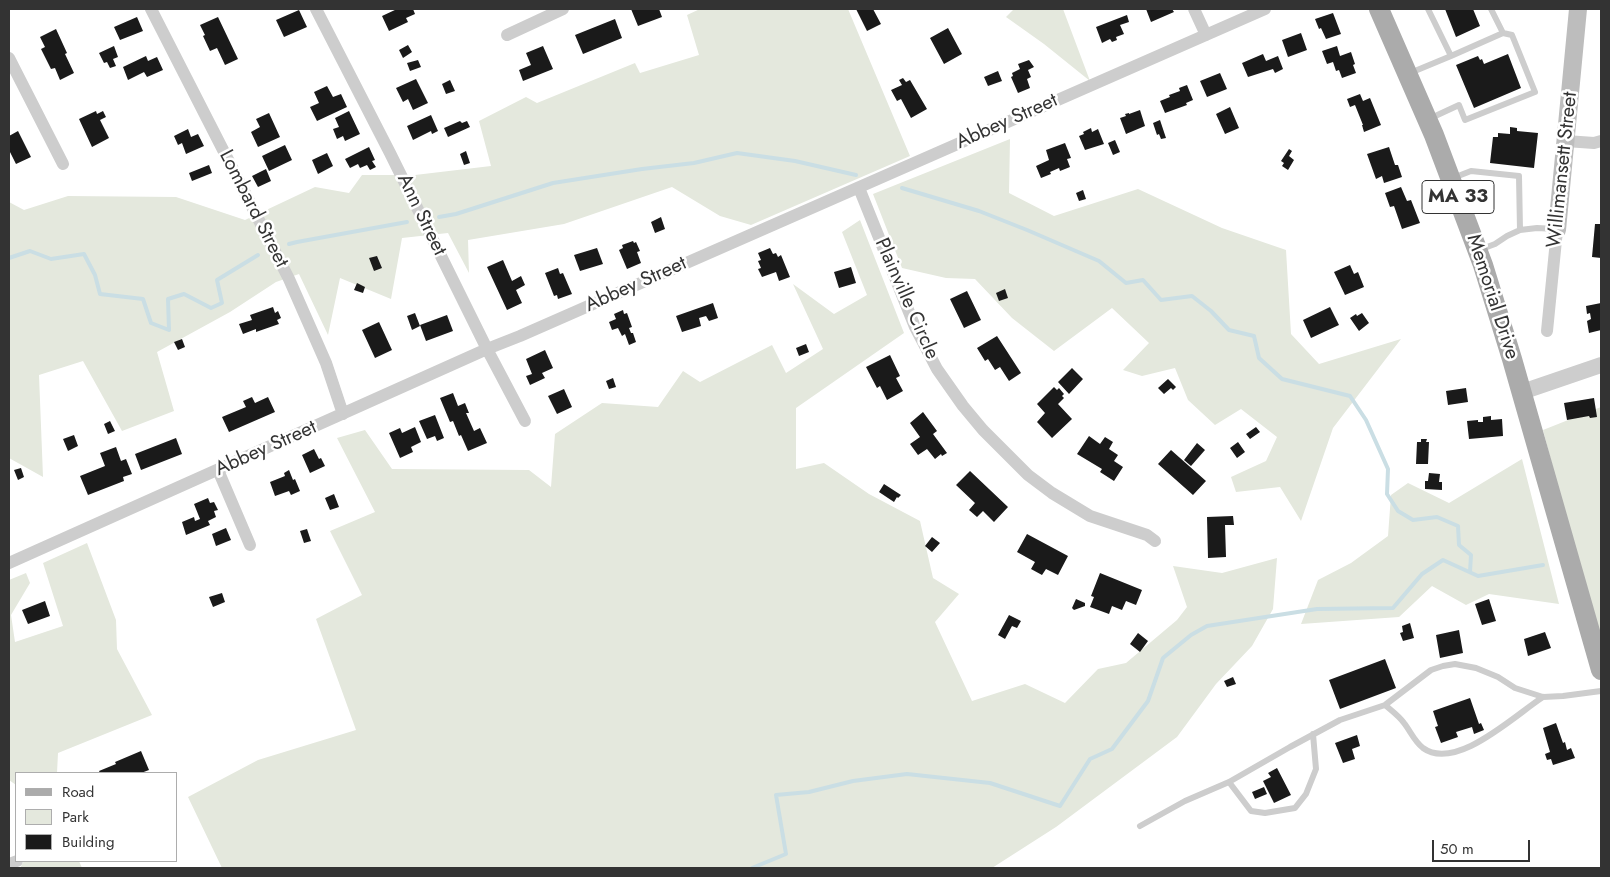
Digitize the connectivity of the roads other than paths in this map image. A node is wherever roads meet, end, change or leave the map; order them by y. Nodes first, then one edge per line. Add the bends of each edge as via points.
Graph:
1 (151, 9) edge
2 (316, 9) edge
3 (563, 9) edge
4 (1194, 9) edge
5 (1265, 9) edge
6 (1379, 9) edge
7 (1428, 9) edge
8 (1491, 9) edge
9 (1578, 9) edge
10 (1503, 33) junction
11 (507, 34) dead end
12 (1206, 35) junction
13 (1451, 56) junction
14 (9, 58) edge
15 (1408, 74) junction
16 (1427, 120) junction
17 (1566, 141) junction
18 (1601, 141) edge
19 (63, 164) dead end
20 (1451, 179) junction
21 (860, 188) junction
22 (1520, 230) junction
23 (1557, 230) junction
24 (1478, 250) junction
25 (1548, 331) dead end
26 (487, 349) junction
27 (1601, 365) edge
28 (1522, 392) junction
29 (343, 414) junction
30 (525, 421) dead end
31 (218, 470) junction
32 (1155, 542) dead end
33 (250, 545) dead end
34 (9, 563) edge
35 (1601, 665) edge
36 (1601, 691) edge
37 (1543, 696) junction
38 (1385, 705) junction
39 (1313, 734) junction
40 (1229, 782) junction
41 (1140, 826) dead end

1 - 29 street, Lombard Street via 289,280 326,363
2 - 26 street, Ann Street
3 - 11 street
4 - 12 street
5 - 12 street, Abbey Street
6 - 15 main road, Memorial Drive / MA 33
7 - 13 lane
8 - 10 lane
9 - 17 main road, Willimansett Street
10 - 13 lane
10 - 16 lane via 1512,35 1535,92 1465,120 1459,105
12 - 21 street, Abbey Street
13 - 15 lane
14 - 19 street
15 - 16 main road, Memorial Drive / MA 33
16 - 20 main road, Memorial Drive / MA 33
17 - 18 street
17 - 23 main road, Willimansett Street
20 - 22 lane via 1471,172 1519,176
20 - 24 main road, Memorial Drive / MA 33
21 - 26 street, Abbey Street
21 - 32 street, Plainville Circle via 915,327 937,369 963,406 1028,474 1052,493 1090,516 1147,535
22 - 23 lane
22 - 24 lane
23 - 25 street, Willimansett Street
24 - 28 main road, Memorial Drive / MA 33
26 - 29 street, Abbey Street
26 - 30 street, Ann Street
27 - 28 street
28 - 35 main road, MA 33
29 - 31 street, Abbey Street
31 - 33 street
31 - 34 street, Abbey Street
36 - 37 lane
37 - 38 lane via 1515,688 1476,668 1455,664 1431,670
37 - 38 lane via 1498,730 1454,753 1442,754 1421,747 1398,716
38 - 39 lane via 1340,720
39 - 40 lane
39 - 40 lane via 1316,769 1306,794 1296,808 1265,813 1251,811
40 - 41 lane

